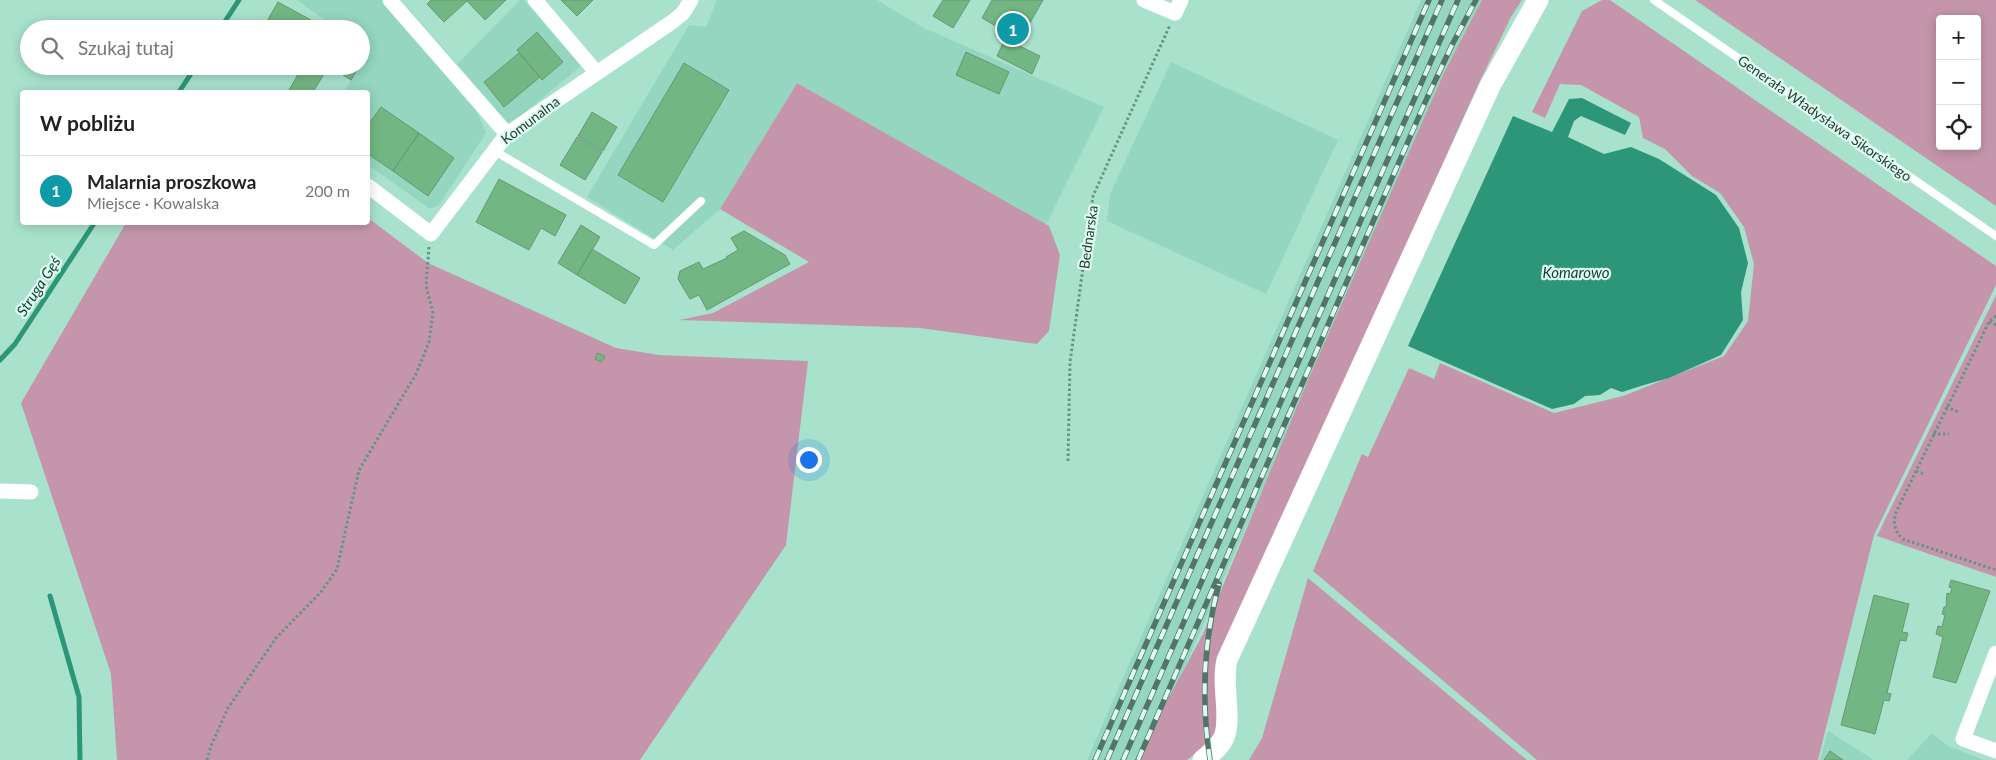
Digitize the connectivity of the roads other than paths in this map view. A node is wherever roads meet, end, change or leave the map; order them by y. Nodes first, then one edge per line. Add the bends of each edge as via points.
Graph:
1 (390, 0) edge
2 (535, 0) edge
3 (691, 0) edge
4 (1144, 0) edge
5 (1538, 0) edge
6 (1654, 0) edge
7 (1178, 6) edge
8 (596, 72) junction
9 (507, 134) junction
10 (493, 150) junction
11 (370, 188) edge
12 (701, 201) dead end
13 (1996, 236) edge
14 (0, 491) edge
15 (31, 492) dead end
16 (1996, 653) edge
17 (1996, 751) edge
18 (1203, 760) edge

1 - 9 street
2 - 8 street
3 - 8 street, Komunalna via 672,22
4 - 7 street
5 - 18 street via 1503,58 1227,660 1224,673 1226,729 1217,748
6 - 13 lane, Generała Władysława Sikorskiego
8 - 9 street, Komunalna
9 - 10 street, Komunalna
10 - 11 street, Komunalna via 431,234
10 - 12 lane via 654,245
14 - 15 street
16 - 17 street via 1963,739

